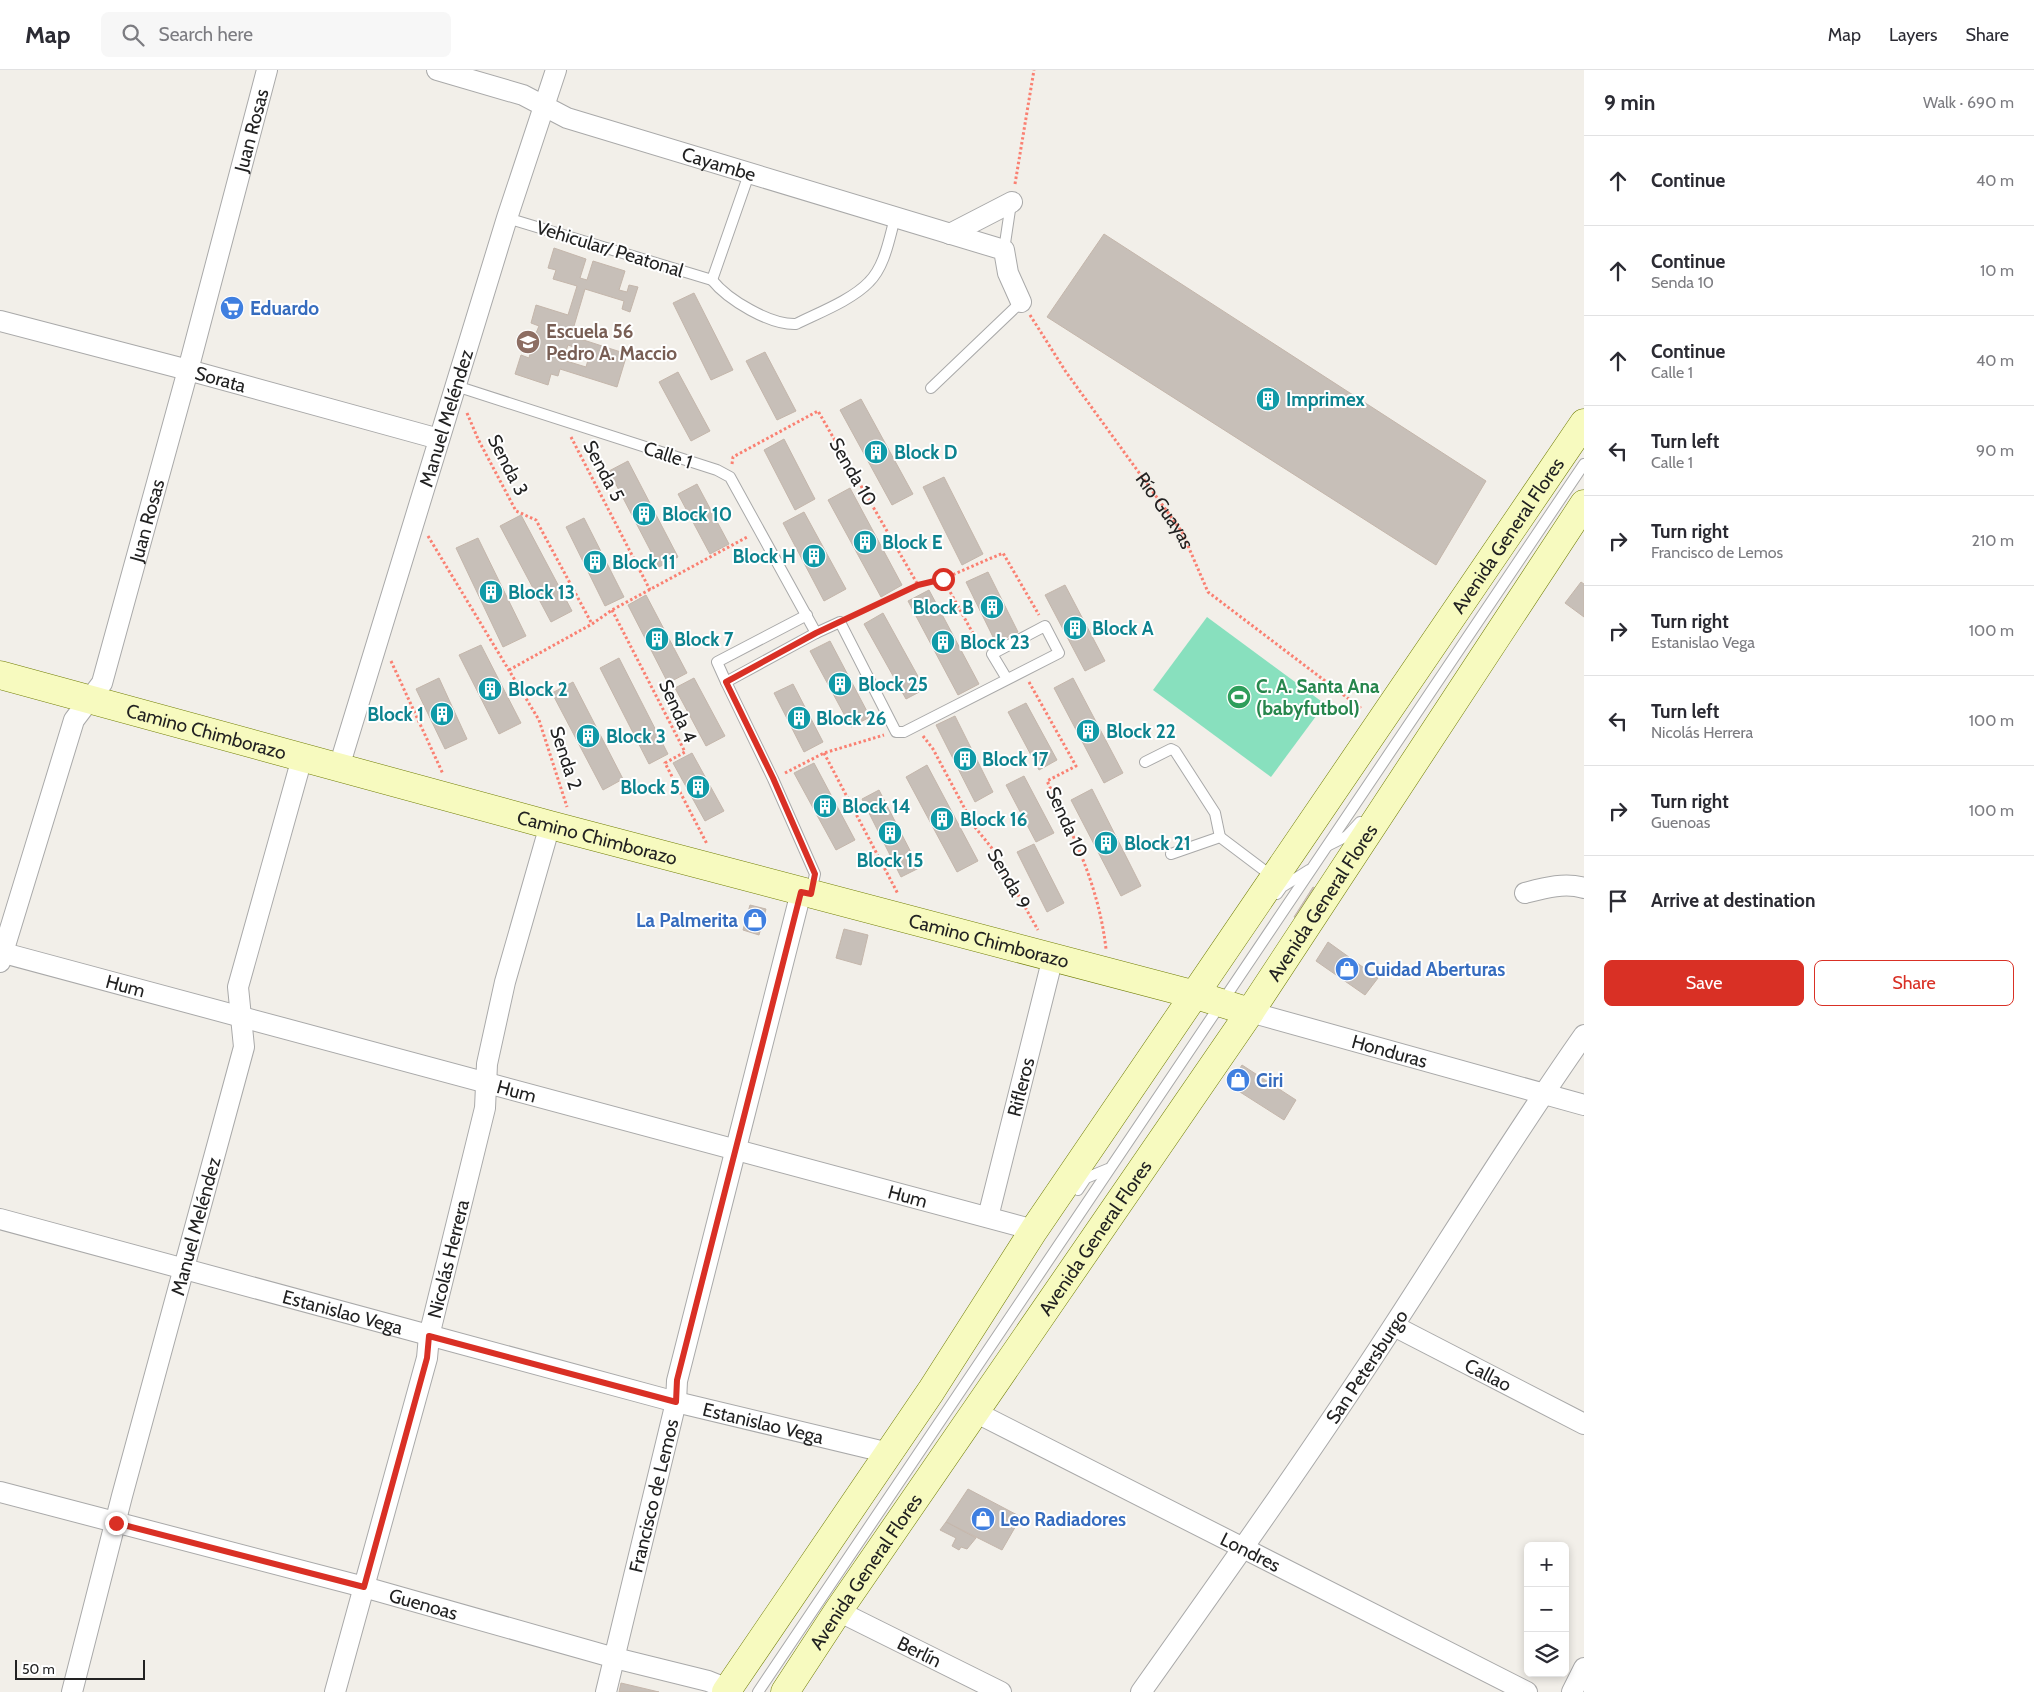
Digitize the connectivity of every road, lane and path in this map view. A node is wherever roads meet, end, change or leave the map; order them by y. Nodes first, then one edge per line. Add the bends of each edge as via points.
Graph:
1 (267, 70) edge
2 (437, 70) edge
3 (556, 70) edge
4 (1034, 70) edge
5 (544, 106) junction
6 (749, 174) junction
7 (1012, 202) junction
8 (507, 218) junction
9 (895, 218) junction
10 (950, 234) junction
11 (1004, 250) junction
12 (712, 280) junction
13 (1021, 302) junction
14 (0, 321) edge
15 (188, 370) junction
16 (456, 386) junction
17 (932, 388) dead end
18 (561, 419) junction
19 (1584, 423) edge
20 (440, 440) junction
21 (1584, 464) edge
22 (730, 477) junction
23 (1584, 504) edge
24 (416, 516) junction
25 (760, 530) junction
26 (943, 579) junction
27 (918, 585) junction
28 (650, 590) junction
29 (612, 610) junction
30 (806, 615) junction
31 (840, 622) junction
32 (592, 624) junction
33 (1045, 626) junction
34 (816, 633) junction
35 (380, 636) junction
36 (992, 654) junction
37 (509, 670) junction
38 (1023, 670) junction
39 (0, 675) edge
40 (1007, 679) junction
41 (726, 682) junction
42 (90, 700) junction
43 (1379, 721) junction
44 (915, 726) junction
45 (896, 732) junction
46 (824, 753) junction
47 (302, 758) junction
48 (1145, 762) dead end
49 (339, 767) junction
50 (773, 778) junction
51 (1400, 781) junction
52 (1378, 796) dead end
53 (455, 799) junction
54 (1364, 816) dead end
55 (562, 828) junction
56 (1220, 837) junction
57 (1328, 846) junction
58 (1171, 854) dead end
59 (720, 869) junction
60 (1312, 869) junction
61 (1584, 888) edge
62 (1272, 890) junction
63 (806, 893) junction
64 (1526, 893) dead end
65 (900, 918) junction
66 (1237, 952) dead end
67 (1, 956) edge
68 (1053, 958) junction
69 (1107, 972) junction
70 (1208, 999) junction
71 (1250, 1012) junction
72 (241, 1015) junction
73 (1584, 1035) edge
74 (486, 1081) junction
75 (1542, 1094) junction
76 (1584, 1105) edge
77 (735, 1148) junction
78 (1109, 1168) junction
79 (1069, 1202) dead end
80 (988, 1217) junction
81 (0, 1218) edge
82 (1103, 1226) junction
83 (1043, 1228) junction
84 (185, 1268) junction
85 (1394, 1326) junction
86 (429, 1336) junction
87 (676, 1402) junction
88 (975, 1412) junction
89 (1584, 1424) edge
90 (889, 1453) junction
91 (0, 1492) edge
92 (116, 1523) junction
93 (1243, 1548) junction
94 (364, 1587) junction
95 (838, 1611) junction
96 (615, 1658) junction
97 (1584, 1668) edge
98 (727, 1691) edge
99 (72, 1692) edge
100 (335, 1692) edge
101 (606, 1692) edge
102 (758, 1692) edge
103 (785, 1692) edge
104 (1001, 1692) edge
105 (1141, 1692) edge
106 (1527, 1692) edge
107 (1572, 1692) edge

1 - 15 street, Juan Rosas
2 - 5 street, Cayambe via 523,96
3 - 5 street, Manuel Meléndez
4 - 7 path
5 - 6 street, Cayambe via 567,118
5 - 8 street, Manuel Meléndez
6 - 9 street, Cayambe
6 - 12 lane
7 - 10 street
7 - 11 lane
8 - 12 lane, Vehicular/ Peatonal
8 - 16 street, Manuel Meléndez
9 - 10 street, Cayambe
9 - 12 lane, Vehicular/ Peatonal via 882,261 870,281 857,292 796,324 787,325 768,318 723,293
10 - 11 street, Cayambe
11 - 13 street via 1008,273
13 - 17 lane
13 - 43 path, Río Guayas via 1066,372 1182,532 1208,592
14 - 15 street, Sorata
15 - 20 street, Sorata
15 - 42 street, Juan Rosas via 102,683
16 - 18 lane, Calle 1
16 - 20 street, Manuel Meléndez
16 - 32 path, Senda 3 via 478,439 516,511 536,520
18 - 22 lane, Calle 1
18 - 28 path, Senda 5
19 - 43 main road, Avenida General Flores
20 - 24 street, Manuel Meléndez
21 - 57 lane, Avenida General Flores
22 - 25 lane
22 - 27 path, Senda 10 via 732,457 818,411
23 - 51 main road, Avenida General Flores
24 - 35 street, Manuel Meléndez
24 - 37 path, Senda 2
25 - 28 path
25 - 30 lane
26 - 27 path
26 - 33 path via 1003,553
26 - 36 path via 980,648
27 - 31 path
28 - 29 path
29 - 32 path
29 - 59 path, Senda 4 via 685,752 665,763
30 - 34 lane
30 - 41 lane via 717,662
31 - 34 lane
31 - 45 lane
32 - 37 path
33 - 36 lane
33 - 38 lane via 1059,653
34 - 41 lane
35 - 49 street, Manuel Meléndez
35 - 53 path
36 - 40 lane
37 - 55 path, Senda 2 via 539,720
38 - 40 lane
38 - 69 path, Senda 10 via 1076,766 1047,781 1079,846 1096,898 1106,947
39 - 42 main road, Camino Chimborazo
40 - 44 lane
41 - 50 lane
42 - 47 main road, Camino Chimborazo
42 - 67 street, Juan Rosas via 74,720
43 - 62 main road, Avenida General Flores
44 - 45 lane
44 - 68 path, Senda 9 via 933,749 974,826 991,847
45 - 46 path
46 - 50 path
46 - 65 path via 903,904
47 - 49 main road, Camino Chimborazo
47 - 72 street, Manuel Meléndez via 238,987
48 - 56 lane via 1171,750 1176,751 1215,813
49 - 53 main road, Camino Chimborazo
50 - 63 lane via 815,874
51 - 52 lane, Avenida General Flores
51 - 71 main road, Avenida General Flores
53 - 55 main road, Camino Chimborazo
54 - 57 lane, Avenida General Flores via 1347,836
55 - 59 main road, Camino Chimborazo
55 - 74 street, Nicolás Herrera via 505,982
56 - 58 lane
56 - 62 lane
57 - 60 lane, Avenida General Flores
59 - 63 main road, Camino Chimborazo
60 - 62 lane, Avenida General Flores
60 - 70 lane, Avenida General Flores
61 - 64 street via 1550,887
62 - 70 main road, Avenida General Flores
63 - 65 main road, Camino Chimborazo
63 - 77 street, Francisco de Lemos
65 - 68 main road, Camino Chimborazo
66 - 70 lane, Avenida General Flores
67 - 72 street, Hum
68 - 69 main road, Camino Chimborazo
68 - 80 street, Rifleros
69 - 70 main road, Camino Chimborazo
70 - 71 main road, Honduras
70 - 78 lane, Avenida General Flores
70 - 82 main road via 1218,1025 1213,1038 1117,1181
70 - 83 main road, Avenida General Flores
71 - 75 street, Honduras
71 - 82 main road, Avenida General Flores
72 - 74 street, Hum
72 - 84 street, Manuel Meléndez via 244,1047
73 - 75 street, San Petersburgo
74 - 77 street, Hum
74 - 86 street, Nicolás Herrera via 486,1108
75 - 76 street, Honduras
75 - 85 street, San Petersburgo
77 - 80 street, Hum
77 - 87 street, Francisco de Lemos via 677,1380
78 - 79 lane, Avenida General Flores via 1086,1178
78 - 102 lane, Avenida General Flores
80 - 83 street, Hum
81 - 84 street, Estanislao Vega
82 - 88 main road, Avenida General Flores
83 - 90 main road, Avenida General Flores
84 - 86 street, Estanislao Vega
84 - 92 street, Manuel Meléndez
85 - 89 street, Callao
85 - 93 street, San Petersburgo
86 - 87 street, Estanislao Vega
86 - 94 street, Nicolás Herrera via 427,1358
87 - 90 street, Estanislao Vega
87 - 96 street, Francisco de Lemos
88 - 93 street, Londres
88 - 95 main road, Avenida General Flores
90 - 98 main road, Avenida General Flores
91 - 92 street, Guenoas
92 - 94 street, Guenoas
92 - 99 street, Manuel Meléndez
93 - 105 street, San Petersburgo
93 - 106 street, Londres
94 - 96 street, Guenoas
94 - 100 street, Nicolás Herrera
95 - 103 main road, Avenida General Flores
95 - 104 street, Berlín
96 - 98 street, Guenoas via 708,1681
96 - 101 street, Francisco de Lemos
97 - 107 street

